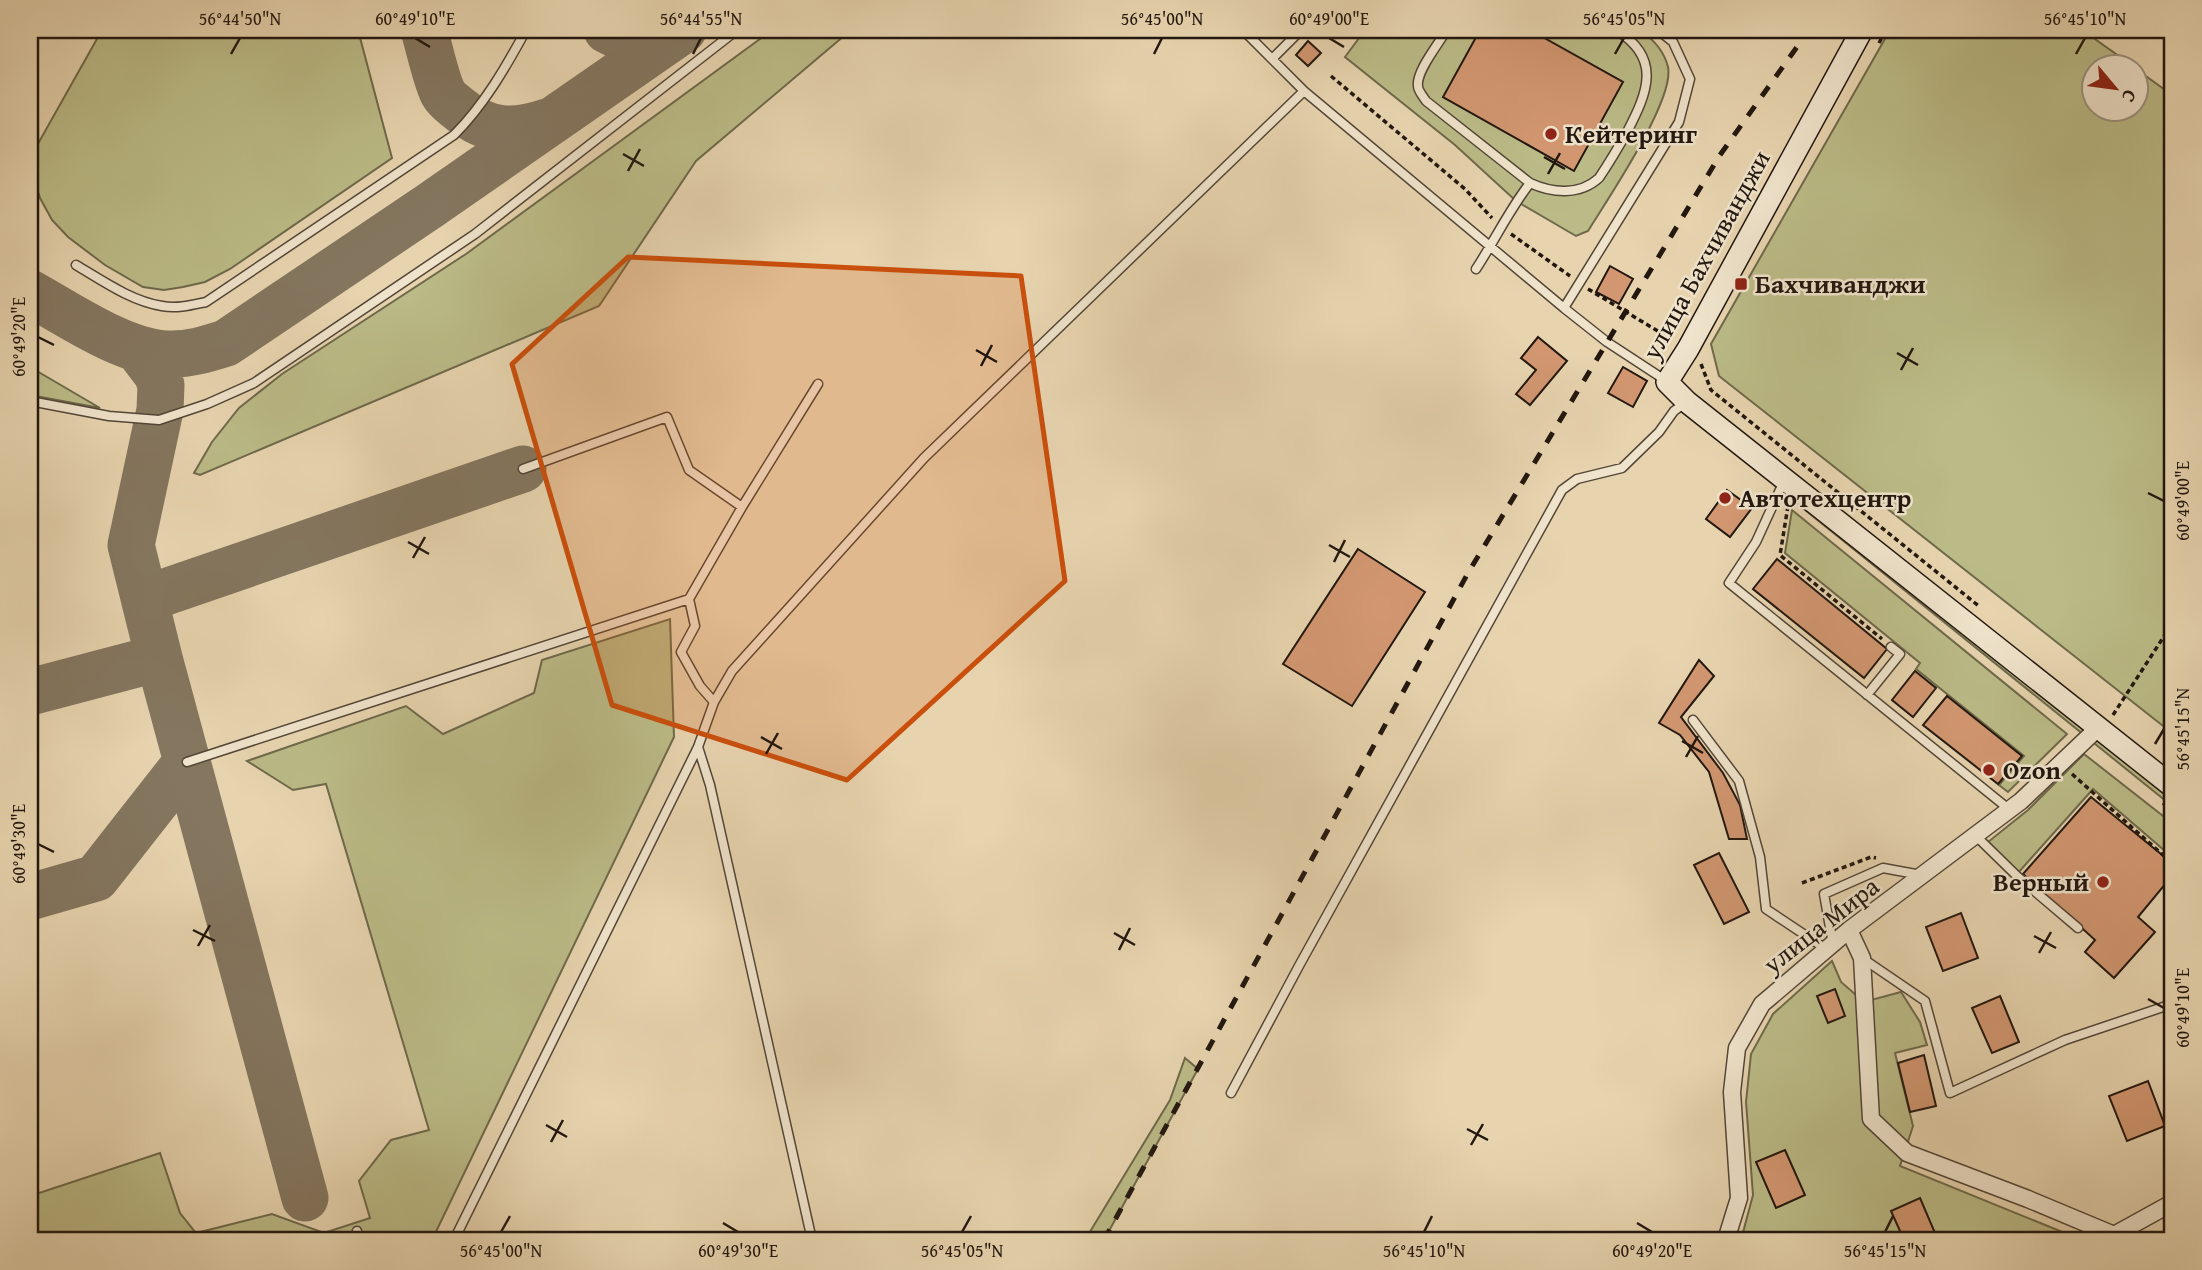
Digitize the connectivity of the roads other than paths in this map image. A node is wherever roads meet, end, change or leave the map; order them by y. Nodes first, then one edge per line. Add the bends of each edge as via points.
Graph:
1 (526, 30) edge
2 (737, 30) edge
3 (1243, 30) edge
4 (1301, 30) edge
5 (1430, 30) edge
6 (1616, 30) edge
7 (1658, 30) edge
8 (1862, 30) edge
9 (1445, 32) edge
10 (1273, 58) junction
11 (1304, 91) junction
12 (1530, 183) junction
13 (1492, 246) junction
14 (76, 265) dead end
15 (1476, 268) dead end
16 (1564, 308) junction
17 (1667, 382) junction
18 (818, 384) dead end
19 (30, 401) edge
20 (1687, 402) junction
21 (523, 469) dead end
22 (1787, 489) junction
23 (742, 508) junction
24 (689, 599) junction
25 (1891, 647) road end
26 (1867, 695) junction
27 (714, 702) junction
28 (1693, 720) dead end
29 (2106, 721) junction
30 (698, 747) junction
31 (187, 762) dead end
32 (2172, 786) edge
33 (2010, 810) junction
34 (1976, 836) junction
35 (1924, 876) junction
36 (2078, 928) dead end
37 (1849, 930) junction
38 (1830, 947) junction
39 (1862, 958) junction
40 (2172, 1004) edge
41 (1231, 1093) dead end
42 (2172, 1203) edge
43 (2113, 1238) edge
44 (454, 1240) edge
45 (812, 1240) edge
46 (1726, 1240) edge

1 - 14 lane via 471,118 454,135 206,302 162,307
2 - 19 lane via 475,234 254,383 159,420
3 - 10 lane
4 - 10 lane
5 - 9 lane
6 - 12 lane via 1638,48 1648,81 1640,108 1609,164 1592,184 1573,190 1544,190
7 - 16 lane via 1673,42 1690,79 1679,122
8 - 17 main road, улица Бахчиванджи
9 - 12 lane via 1420,73 1418,89 1426,101
10 - 11 lane
11 - 13 lane
11 - 27 lane via 924,457 732,671
12 - 13 lane
13 - 15 lane
13 - 16 lane
16 - 17 lane
17 - 20 main road, улица Бахчиванджи
18 - 23 lane
20 - 22 main road, улица Бахчиванджи
20 - 41 lane via 1622,468 1577,479 1562,490
21 - 23 lane via 667,417 688,470
22 - 26 lane via 1730,583
22 - 29 main road, улица Бахчиванджи
23 - 24 lane
24 - 27 lane via 695,626 681,652
24 - 31 lane
25 - 26 lane via 1900,654
26 - 33 lane
27 - 30 lane
28 - 38 lane via 1739,781 1759,857 1766,909
29 - 32 main road, улица Бахчиванджи
29 - 33 street, улица Мира
30 - 44 lane
30 - 45 lane
33 - 34 street, улица Мира
34 - 35 street, улица Мира
34 - 36 lane
35 - 37 street, улица Мира
35 - 38 lane via 1883,868 1824,894
37 - 38 street, улица Мира
37 - 39 street
38 - 46 street, улица Мира via 1762,1004 1737,1048 1732,1092 1739,1198
39 - 40 lane via 1925,1001 1950,1094 2066,1040
39 - 43 street via 1871,1119 1907,1153 2028,1199
42 - 43 street

